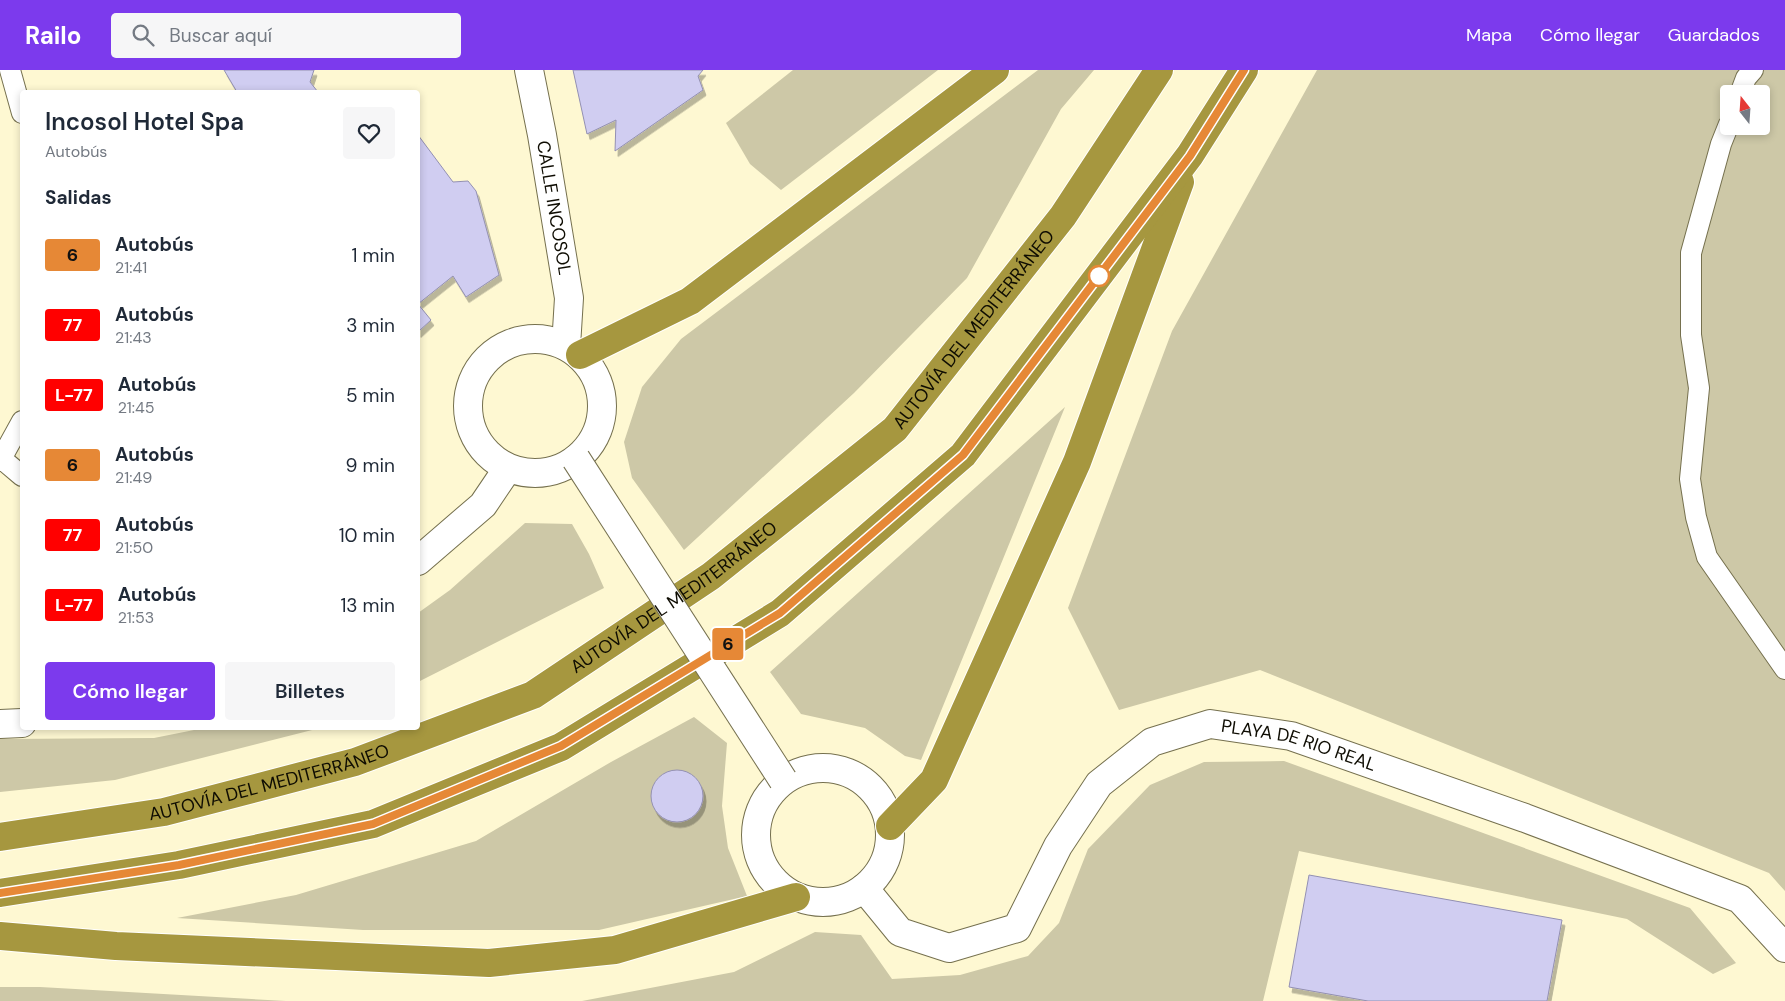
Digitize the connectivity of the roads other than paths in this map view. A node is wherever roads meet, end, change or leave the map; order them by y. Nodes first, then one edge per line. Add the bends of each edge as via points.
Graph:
1 (10, 70) edge
2 (530, 70) edge
3 (995, 70) edge
4 (1159, 70) edge
5 (1244, 70) edge
6 (1752, 70) edge
7 (1743, 85) edge
8 (20, 106) edge
9 (1725, 135) edge
10 (1190, 156) junction
11 (573, 350) junction
12 (20, 425) edge
13 (576, 459) junction
14 (1, 460) edge
15 (508, 468) junction
16 (20, 474) edge
17 (420, 558) edge
18 (1785, 669) edge
19 (20, 723) edge
20 (0, 724) edge
21 (783, 780) junction
22 (890, 826) junction
23 (0, 837) edge
24 (864, 888) junction
25 (0, 893) edge
26 (796, 897) junction
27 (0, 936) edge
28 (1785, 948) edge

1 - 8 lane
2 - 11 street, CALLE INCOSOL via 568,298
3 - 11 highway via 690,301
4 - 23 highway, AUTOVÍA DEL MEDITERRÁNEO via 1064,216 895,429 711,576 533,695 355,762 164,812
5 - 10 highway
6 - 7 lane
9 - 18 lane via 1691,252 1691,335 1699,388 1690,479 1707,556
10 - 22 highway via 1077,462 934,780
10 - 25 highway via 963,455 780,613 561,746 373,824 179,865
11 - 13 street via 592,370 603,408 600,427 590,445
11 - 15 street via 545,339 524,339 503,346 486,359 474,377 468,398 468,420 476,440 490,457
12 - 14 lane
13 - 15 street via 543,473 525,473
13 - 21 street, bridge
14 - 16 lane
15 - 17 street via 483,505
19 - 20 street
21 - 22 street via 804,770 827,768 850,772 869,785 883,804
21 - 26 street via 768,794 759,812 755,838 765,871 778,886
22 - 24 street via 890,849 880,871
24 - 26 street via 831,902 813,902
24 - 28 street, PLAYA DE RIO REAL via 900,932 949,948 1017,928 1058,846 1100,784 1152,742 1210,724 1291,736 1525,818 1740,899
26 - 27 highway via 615,950 489,963 116,946

